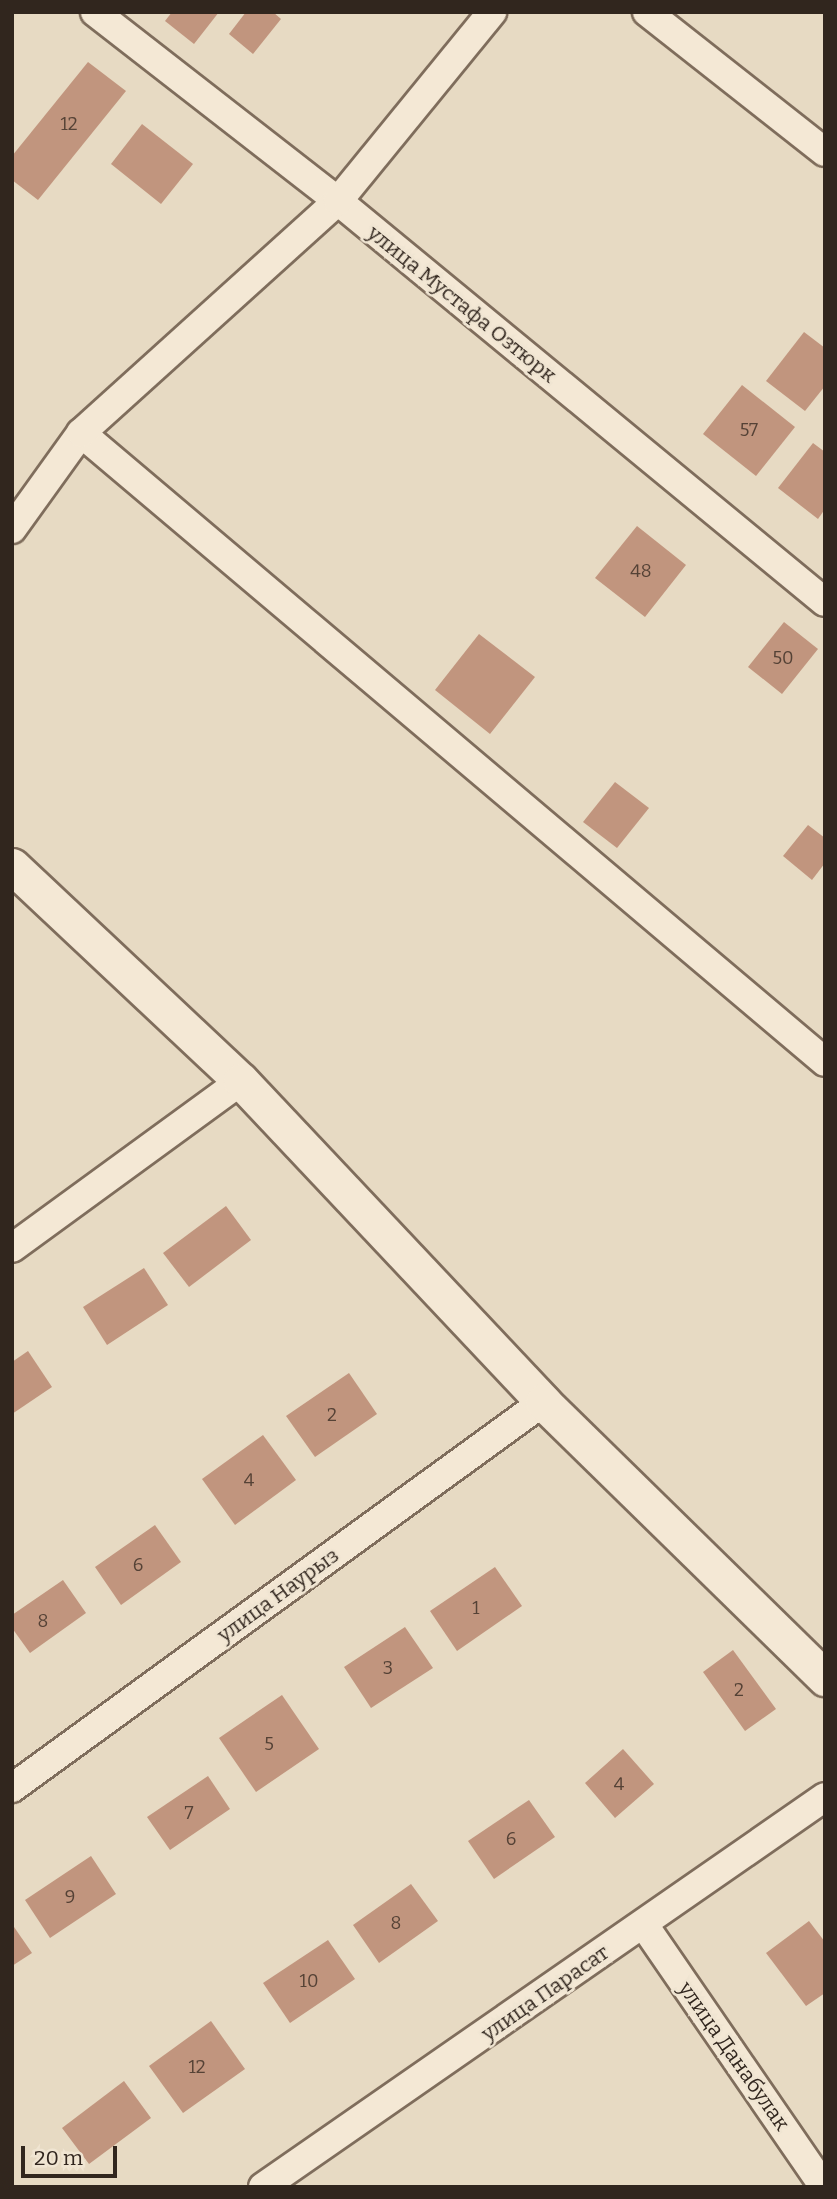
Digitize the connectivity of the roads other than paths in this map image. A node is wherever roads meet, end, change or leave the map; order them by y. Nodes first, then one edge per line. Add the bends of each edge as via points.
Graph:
1 (94, 12) edge
2 (492, 12) edge
3 (647, 12) edge
4 (825, 152) edge
5 (338, 201) junction
6 (80, 433) junction
7 (12, 529) edge
8 (825, 602) edge
9 (12, 866) edge
10 (825, 1062) edge
11 (241, 1081) junction
12 (12, 1248) edge
13 (543, 1402) junction
14 (825, 1678) edge
15 (12, 1788) edge
16 (825, 1797) edge
17 (644, 1925) junction
18 (263, 2187) edge
19 (824, 2187) edge

1 - 5 street, улица Мустафа Озтюрк
2 - 5 street
3 - 4 street
5 - 6 street
5 - 8 street, улица Мустафа Озтюрк
6 - 7 street
6 - 10 street
9 - 11 street
11 - 12 street
11 - 13 street
13 - 14 street
13 - 15 street, улица Наурыз
16 - 17 street, улица Парасат
17 - 18 street, улица Парасат
17 - 19 street, улица Данабулак

